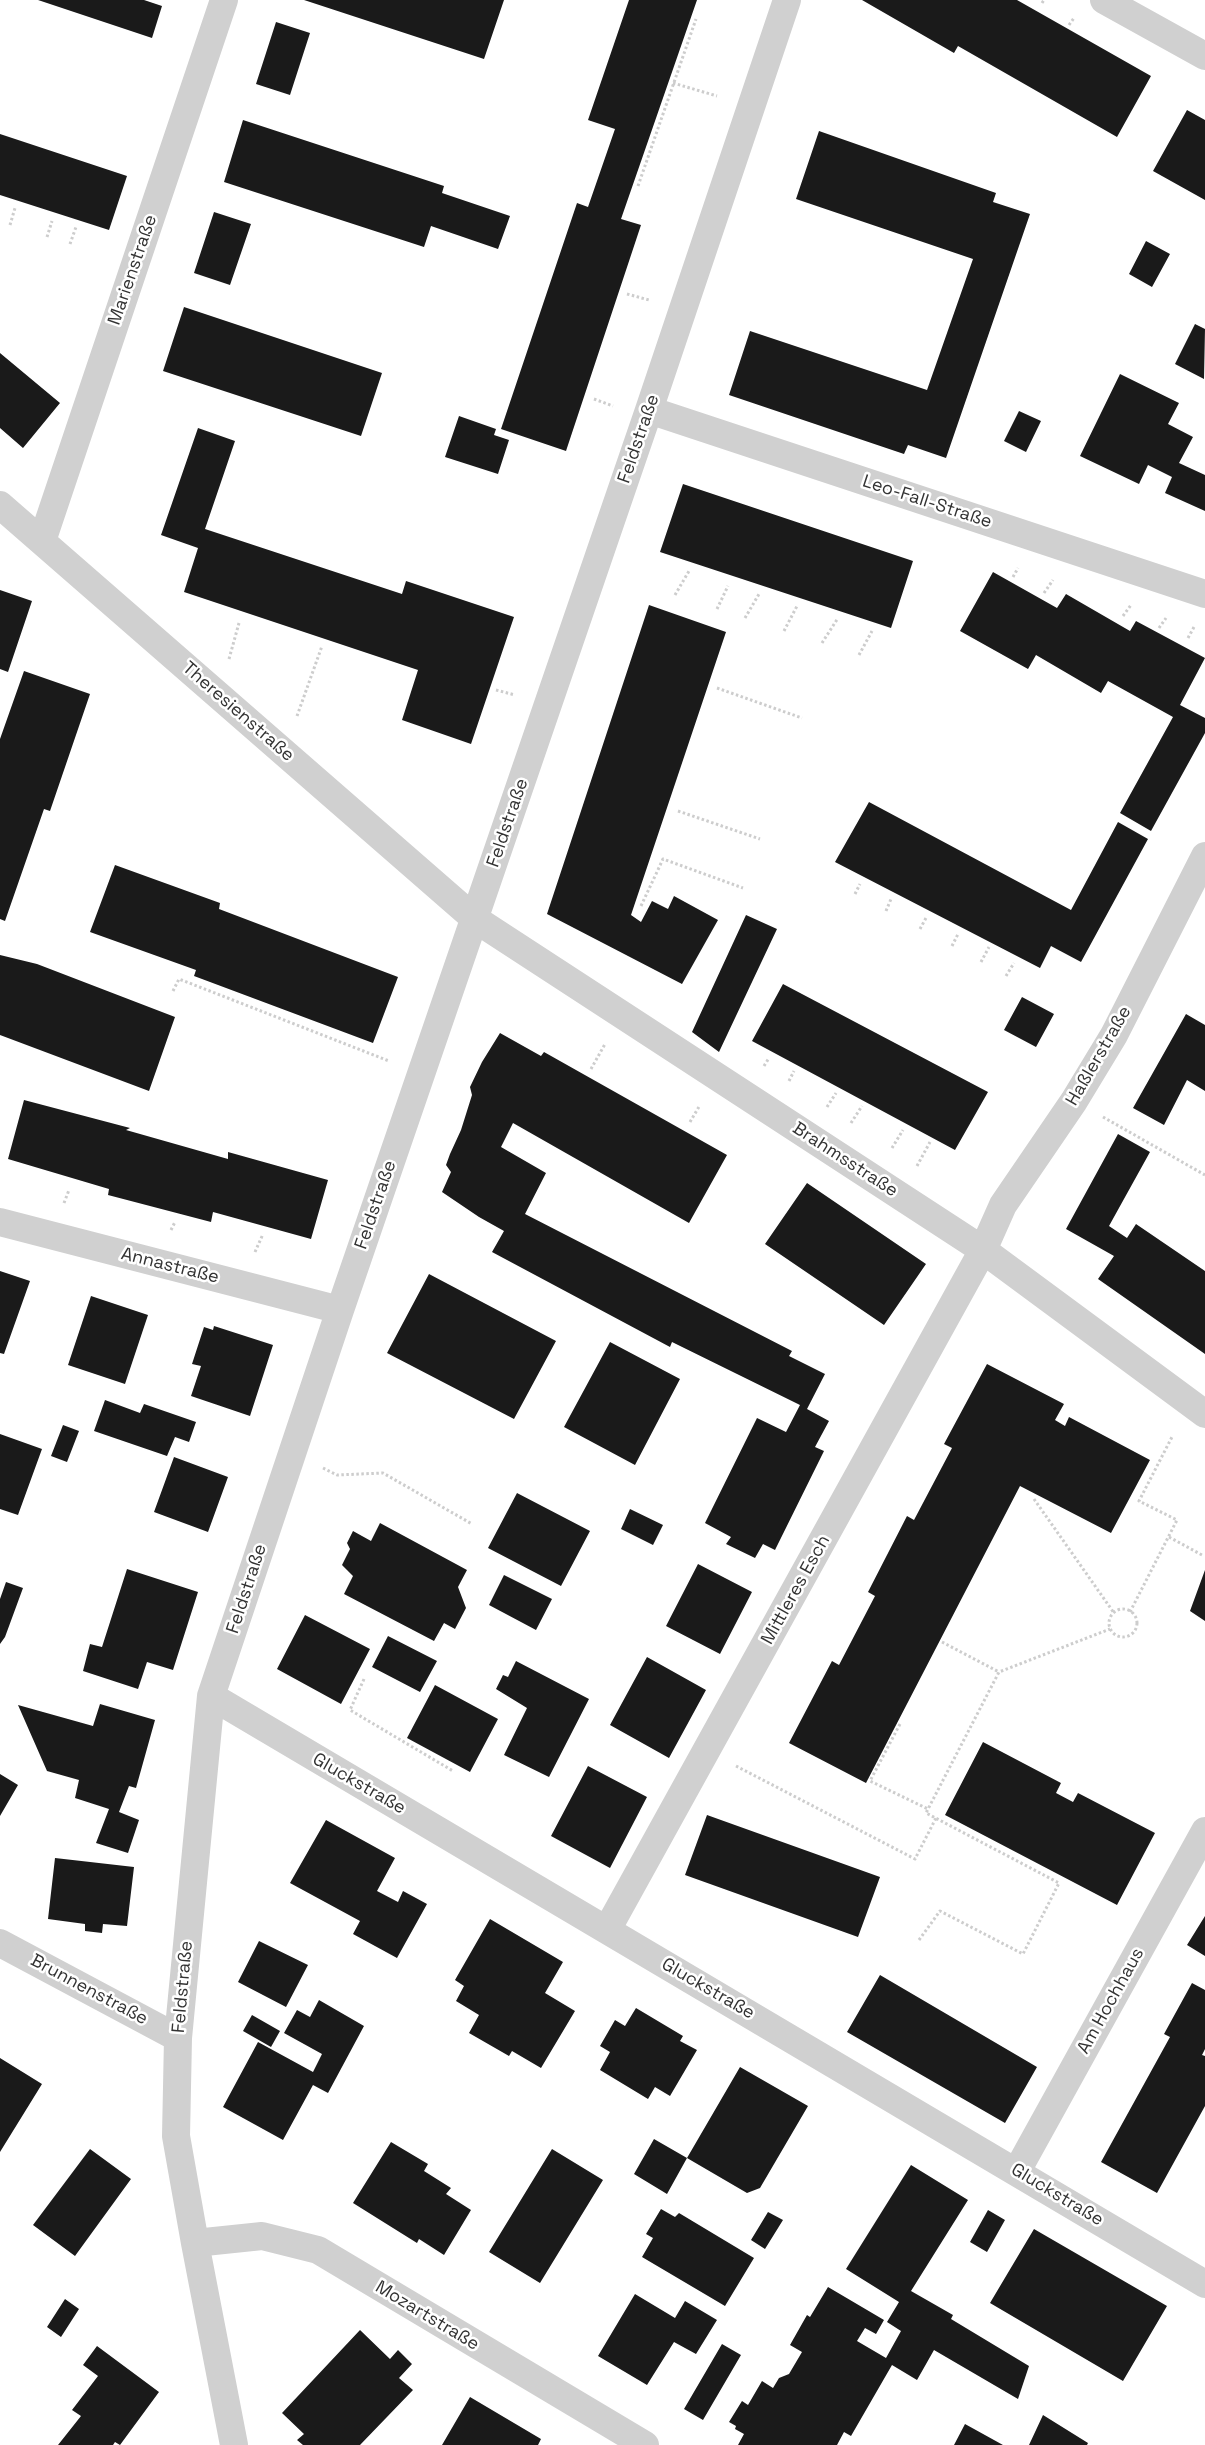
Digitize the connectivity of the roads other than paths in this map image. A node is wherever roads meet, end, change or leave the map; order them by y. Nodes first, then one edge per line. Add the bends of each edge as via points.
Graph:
1 (224, 0) edge
2 (787, 0) edge
3 (1104, 0) edge
4 (1205, 56) edge
5 (649, 410) junction
6 (0, 506) edge
7 (42, 541) junction
8 (1205, 594) edge
9 (1205, 856) edge
10 (475, 919) junction
11 (0, 1222) edge
12 (983, 1250) junction
13 (340, 1310) junction
14 (1197, 1409) edge
15 (211, 1696) junction
16 (1205, 1831) edge
17 (608, 1930) junction
18 (0, 1943) edge
19 (178, 2038) junction
20 (1016, 2171) junction
21 (195, 2243) junction
22 (1205, 2284) edge
23 (234, 2445) edge
24 (644, 2445) edge

1 - 7 street, Marienstraße
2 - 5 street, Feldstraße
3 - 4 street
5 - 8 street, Leo-Fall-Straße
5 - 10 street, Feldstraße
6 - 7 street, Theresienstraße
7 - 10 street, Theresienstraße
9 - 12 street, Haßlerstraße via 1114,1035 1074,1101 1003,1205
10 - 12 street, Brahmsstraße
10 - 13 street, Feldstraße
11 - 13 street, Annastraße
12 - 14 street, Brahmsstraße
12 - 17 street, Mittleres Esch
13 - 15 street, Feldstraße
15 - 17 street, Gluckstraße
15 - 19 street, Feldstraße
16 - 20 street, Am Hochhaus
17 - 20 street, Gluckstraße
18 - 19 street, Brunnenstraße
19 - 21 street, Feldstraße via 176,2136
20 - 22 street, Gluckstraße
21 - 23 street, Feldstraße
21 - 24 street, Mozartstraße via 262,2236 318,2250

